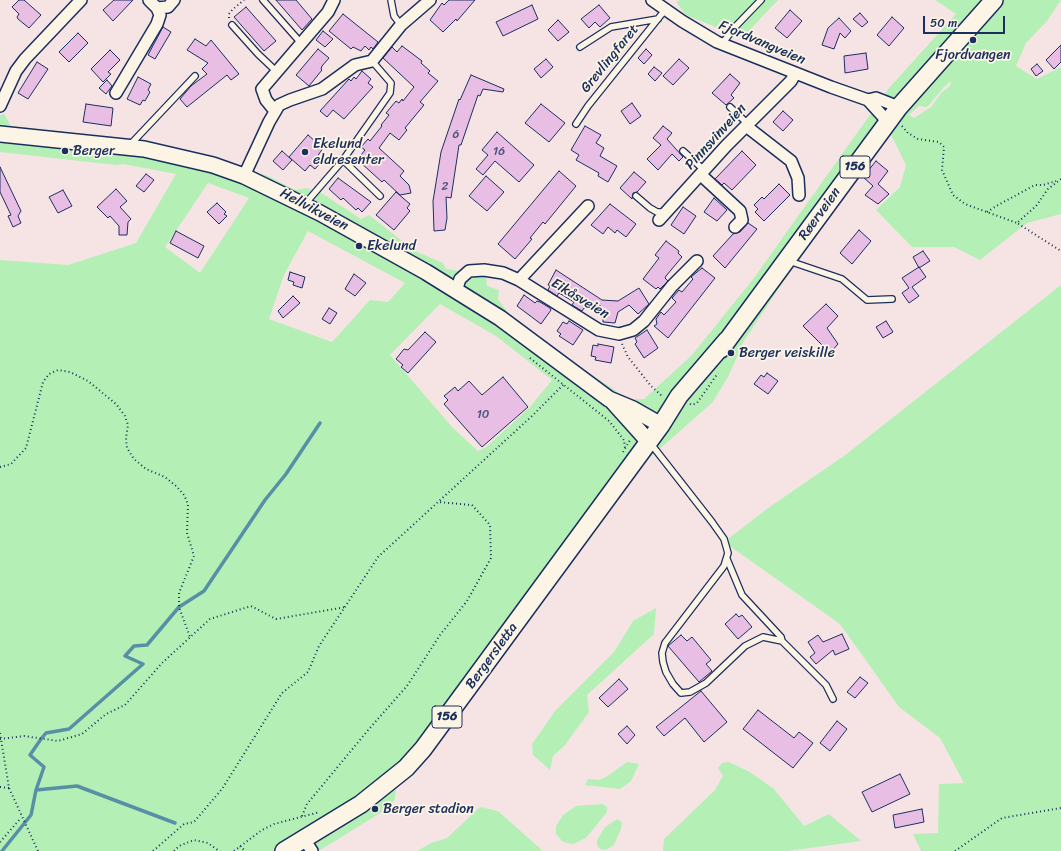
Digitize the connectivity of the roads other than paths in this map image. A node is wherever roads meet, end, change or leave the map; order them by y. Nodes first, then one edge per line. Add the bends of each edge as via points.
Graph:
1 (81, 0) edge
2 (174, 0) edge
3 (263, 0) edge
4 (334, 0) edge
5 (391, 0) edge
6 (430, 0) edge
7 (652, 0) edge
8 (761, 0) edge
9 (994, 0) edge
10 (153, 4) edge
11 (662, 14) junction
12 (232, 24) road end
13 (401, 25) junction
14 (301, 43) junction
15 (722, 44) junction
16 (580, 46) dead end
17 (372, 61) junction
18 (276, 71) junction
19 (795, 74) junction
20 (195, 76) dead end
21 (116, 92) dead end
22 (868, 100) junction
23 (0, 106) edge
24 (730, 107) dead end
25 (275, 111) junction
26 (893, 115) junction
27 (576, 124) dead end
28 (747, 125) junction
29 (0, 134) edge
30 (129, 146) junction
31 (683, 151) dead end
32 (343, 160) junction
33 (703, 173) junction
34 (244, 176) junction
35 (799, 195) dead end
36 (380, 196) dead end
37 (636, 196) dead end
38 (304, 205) junction
39 (588, 206) dead end
40 (663, 216) joint
41 (735, 227) dead end
42 (787, 260) junction
43 (697, 261) dead end
44 (519, 280) junction
45 (456, 291) junction
46 (892, 299) dead end
47 (609, 399) junction
48 (661, 425) junction
49 (640, 438) junction
50 (727, 559) junction
51 (782, 641) junction
52 (833, 699) dead end
53 (308, 845) edge
54 (284, 851) edge

1 - 23 street via 25,59 16,71
2 - 10 street via 168,7
3 - 14 lane
4 - 14 street via 328,12
5 - 13 lane via 394,16
6 - 13 street
7 - 11 street, Fjordvangveien
8 - 15 lane
9 - 26 main road, Røerveien / 156
10 - 21 street via 160,15 157,24
11 - 15 street, Fjordvangveien
11 - 16 lane via 610,27
11 - 27 lane, Grevlingfaret
12 - 18 lane
13 - 17 street
14 - 18 street
15 - 19 street, Fjordvangveien
17 - 25 street via 355,65 322,90 290,100 279,105
17 - 32 lane via 391,84 390,93
18 - 25 street via 262,89 266,100
19 - 22 street, Fjordvangveien
19 - 28 street, Pinnsvinveien
20 - 30 lane
22 - 26 street, Fjordvangveien
22 - 26 street, Fjordvangveien via 876,98
24 - 28 lane
25 - 34 street
26 - 42 main road, Røerveien / 156
28 - 33 street, Pinnsvinveien
28 - 35 street via 791,161 798,178
29 - 30 main road, Hellvikveien
30 - 34 main road, Hellvikveien via 183,156
31 - 33 lane
32 - 36 lane
32 - 38 lane
33 - 40 street, Pinnsvinveien
33 - 41 street via 740,211 742,220
34 - 38 main road, Hellvikveien
37 - 40 lane
38 - 45 main road, Hellvikveien via 400,257
39 - 44 street
42 - 46 lane via 842,279 867,300
42 - 48 main road, Røerveien / 156 via 727,340 686,402
43 - 44 street, Eikåsveien via 672,286 644,321 633,330 619,334 599,330
44 - 45 street, Eikåsveien via 502,273 475,270 464,274
45 - 47 main road, Hellvikveien via 500,318
47 - 48 main road, Hellvikveien
47 - 49 main road, Hellvikveien
48 - 49 main road, Røerveien / 156
49 - 50 lane via 724,539
49 - 53 main road, Bergersletta / 156 via 423,748 406,768
50 - 51 lane via 742,595
50 - 51 lane via 665,643 663,662 673,684 681,693 690,692 706,683 745,646 763,637
51 - 52 lane via 826,685
53 - 54 main road, Bergersletta / 156

